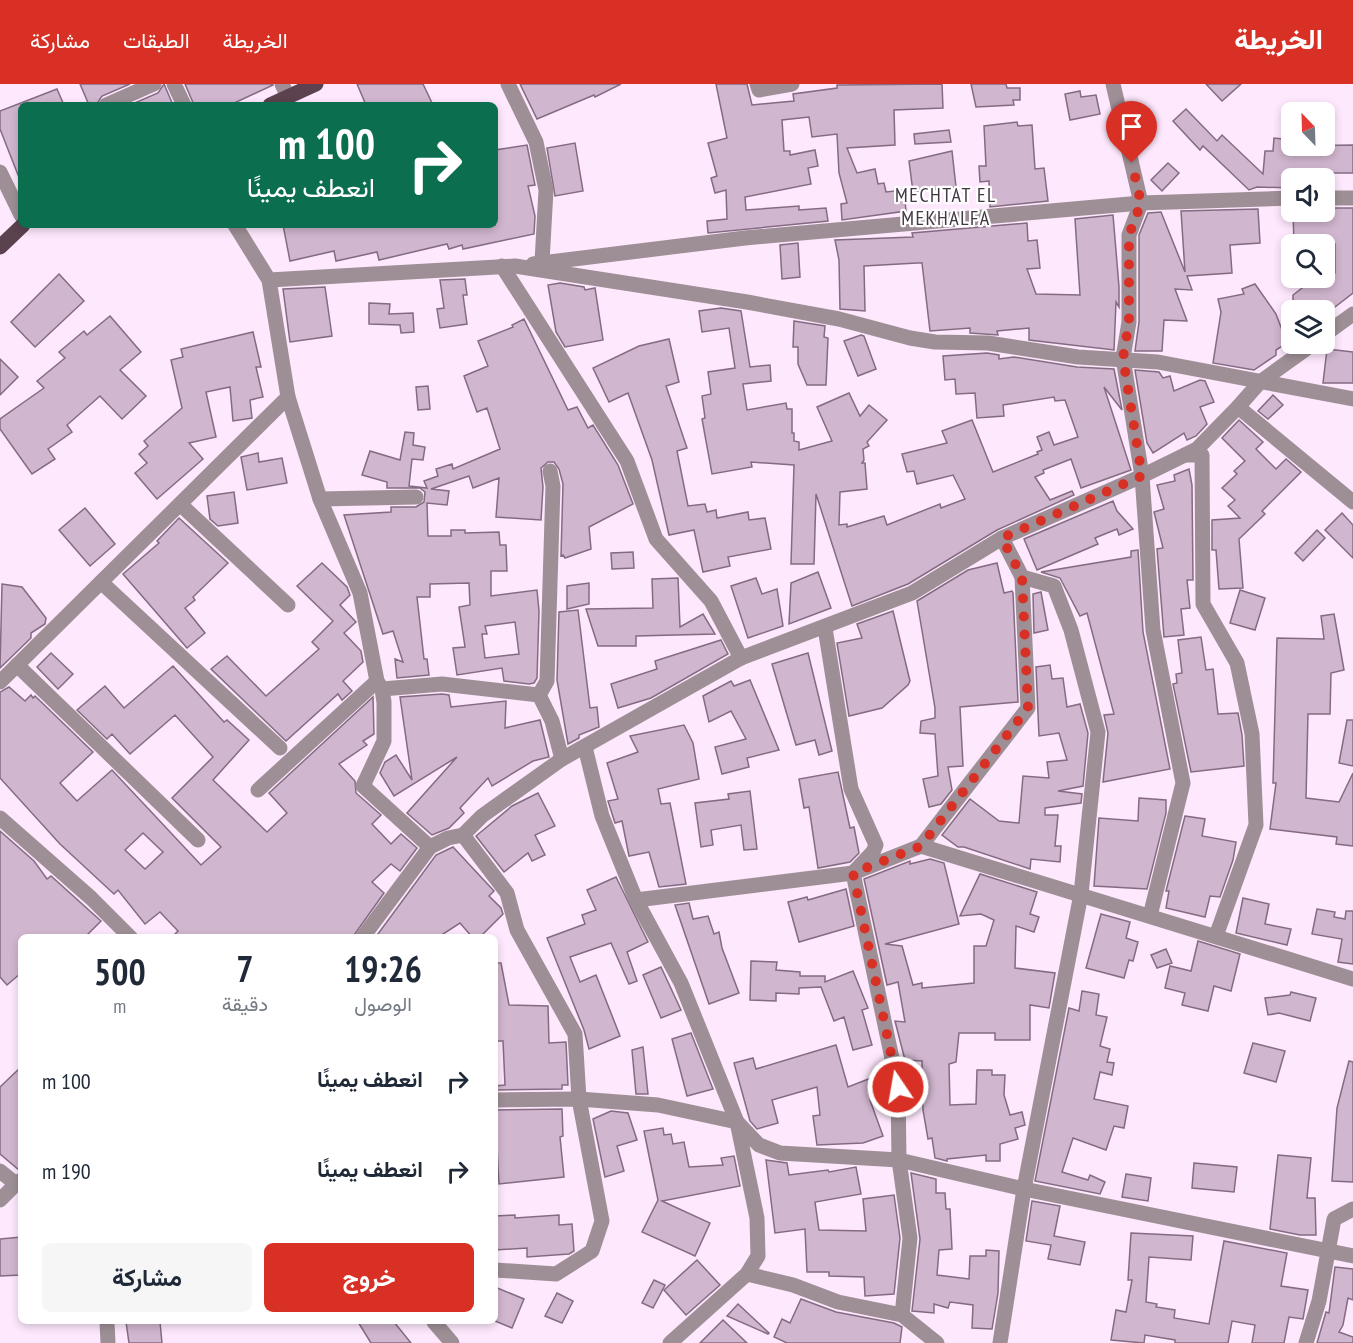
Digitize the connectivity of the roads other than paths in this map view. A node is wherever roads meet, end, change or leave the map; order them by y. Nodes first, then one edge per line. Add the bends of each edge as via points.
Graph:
1 (154, 84) edge
2 (174, 84) edge
3 (316, 84) edge
4 (508, 84) edge
5 (757, 84) edge
6 (792, 84) edge
7 (1113, 84) edge
8 (285, 90) edge
9 (113, 102) edge
10 (183, 102) edge
11 (273, 102) edge
12 (0, 172) edge
13 (1281, 198) edge
14 (1335, 198) edge
15 (1353, 198) edge
16 (1141, 203) junction
17 (18, 209) edge
18 (20, 228) edge
19 (237, 228) edge
20 (0, 247) edge
21 (542, 262) junction
22 (509, 266) junction
23 (269, 280) junction
24 (1353, 314) edge
25 (1335, 327) edge
26 (1299, 354) edge
27 (1123, 358) junction
28 (1260, 382) junction
29 (288, 397) junction
30 (1353, 399) edge
31 (1238, 407) junction
32 (1182, 456) junction
33 (550, 471) dead end
34 (1142, 476) junction
35 (416, 497) dead end
36 (320, 499) junction
37 (1353, 502) edge
38 (180, 504) junction
39 (1002, 538) junction
40 (1022, 577) junction
41 (101, 582) junction
42 (288, 604) dead end
43 (825, 628) junction
44 (741, 658) junction
45 (17, 665) junction
46 (0, 682) edge
47 (380, 685) junction
48 (539, 695) junction
49 (585, 747) junction
50 (280, 748) dead end
51 (562, 759) junction
52 (258, 790) dead end
53 (0, 818) edge
54 (463, 835) junction
55 (198, 840) dead end
56 (921, 846) junction
57 (430, 847) junction
58 (853, 873) junction
59 (1081, 894) junction
60 (636, 900) junction
61 (1150, 916) junction
62 (127, 934) edge
63 (365, 934) edge
64 (1216, 936) junction
65 (1353, 979) edge
66 (579, 1099) junction
67 (498, 1100) edge
68 (737, 1122) junction
69 (899, 1160) junction
70 (0, 1171) edge
71 (18, 1181) edge
72 (18, 1183) edge
73 (1024, 1189) junction
74 (0, 1200) edge
75 (1353, 1209) edge
76 (1328, 1251) junction
77 (1353, 1256) edge
78 (498, 1270) edge
79 (747, 1274) junction
80 (903, 1315) junction
81 (107, 1324) edge
82 (436, 1324) edge
83 (108, 1343) edge
84 (453, 1343) edge
85 (670, 1343) edge
86 (937, 1343) edge
87 (1000, 1343) edge
88 (1306, 1343) edge

1 - 9 street
2 - 10 street
3 - 8 main road
4 - 21 street via 536,142 546,190
5 - 6 street via 759,90
7 - 16 street
8 - 11 main road
12 - 17 street
13 - 16 street
14 - 15 street
16 - 21 street via 745,238
16 - 27 street via 1129,235 1129,322
18 - 20 main road
19 - 23 street
21 - 22 street
22 - 23 street
22 - 27 street via 747,302 935,342 988,343 1078,357
22 - 44 street via 627,461 656,539 711,601
23 - 29 street
24 - 25 street
26 - 28 street
27 - 28 street
27 - 34 street
28 - 30 street
28 - 31 street
29 - 36 street
29 - 38 street
31 - 32 street via 1197,449
31 - 37 street
32 - 34 street
32 - 64 street via 1202,455 1203,604 1237,663 1252,734 1256,825
33 - 48 street via 553,486 547,681
34 - 39 street
34 - 61 street via 1153,630 1183,783
35 - 36 street
36 - 47 street via 360,593
38 - 41 street
38 - 42 street
39 - 40 street
39 - 43 street via 912,593
40 - 56 street via 1028,708
40 - 59 street via 1054,586 1071,630 1098,732
41 - 45 street
41 - 50 street
43 - 44 street
43 - 58 street via 851,789 876,845
44 - 49 street
45 - 46 street
45 - 55 street
47 - 48 street via 442,684
47 - 52 street
47 - 57 street via 384,741 363,786
48 - 51 street via 552,721
49 - 51 street
49 - 60 street via 602,816
51 - 54 street via 482,816
53 - 62 street
54 - 57 street
54 - 66 street via 507,893 517,930 575,1034
56 - 58 street
56 - 59 street
57 - 63 street
58 - 60 street
58 - 69 street via 898,1087
59 - 61 street
59 - 73 street
60 - 68 street via 681,983
61 - 64 street
64 - 65 street
66 - 67 street
66 - 68 street via 658,1105
66 - 78 street via 602,1221 592,1251 556,1274
68 - 69 street via 759,1145 780,1153
68 - 79 street via 757,1218 758,1256
69 - 73 street
69 - 80 street via 910,1238
70 - 71 street
72 - 74 street
73 - 76 street
73 - 87 street
75 - 76 street via 1334,1219
76 - 77 street
76 - 88 street
79 - 80 street via 793,1285 838,1302
79 - 85 street
80 - 86 street
81 - 83 street
82 - 84 street

